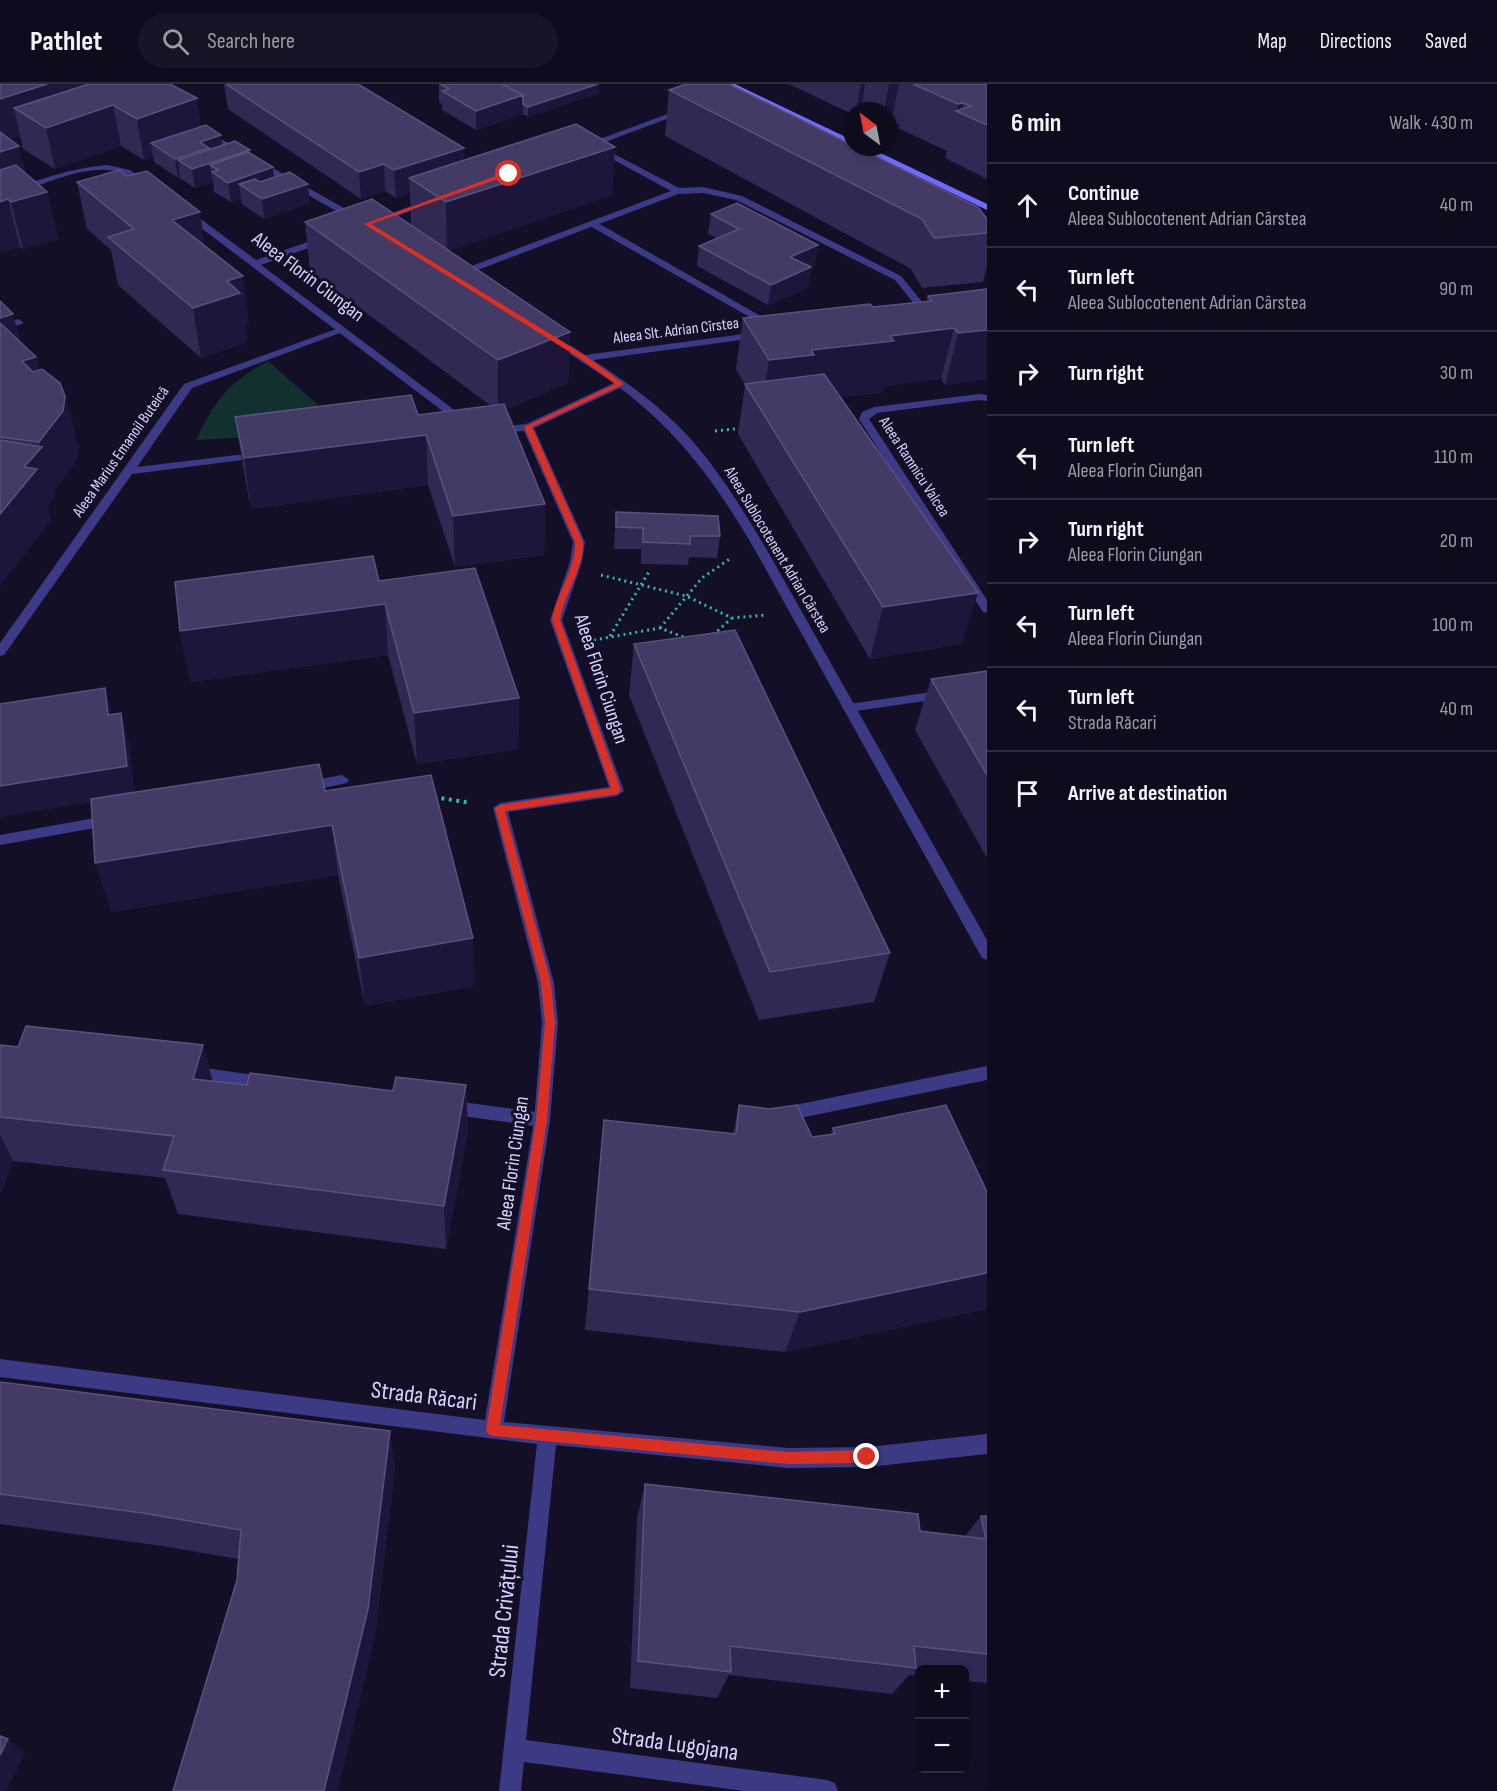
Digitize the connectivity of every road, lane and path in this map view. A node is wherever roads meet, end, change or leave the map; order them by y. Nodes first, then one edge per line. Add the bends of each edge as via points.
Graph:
1 (729, 84) edge
2 (743, 90) junction
3 (734, 94) edge
4 (695, 108) edge
5 (201, 130) edge
6 (843, 139) edge
7 (592, 144) junction
8 (571, 151) edge
9 (880, 156) edge
10 (154, 189) edge
11 (678, 191) junction
12 (0, 196) edge
13 (443, 197) edge
14 (987, 207) edge
15 (182, 210) edge
16 (367, 224) junction
17 (593, 224) junction
18 (355, 228) edge
19 (376, 230) edge
20 (333, 236) edge
21 (254, 264) junction
22 (444, 270) edge
23 (454, 276) junction
24 (463, 282) edge
25 (915, 315) edge
26 (18, 322) dead end
27 (0, 328) edge
28 (343, 330) junction
29 (546, 334) edge
30 (583, 358) junction
31 (620, 384) junction
32 (987, 398) edge
33 (528, 427) junction
34 (750, 427) dead end
35 (681, 435) junction
36 (278, 453) edge
37 (128, 471) junction
38 (761, 549) junction
39 (575, 568) junction
40 (650, 570) dead end
41 (641, 585) junction
42 (686, 596) junction
43 (987, 609) edge
44 (796, 613) junction
45 (732, 618) junction
46 (660, 628) junction
47 (609, 637) junction
48 (710, 638) edge
49 (691, 640) edge
50 (2, 644) edge
51 (564, 646) junction
52 (987, 688) edge
53 (849, 708) junction
54 (342, 780) dead end
55 (284, 790) edge
56 (432, 796) edge
57 (500, 808) junction
58 (125, 818) edge
59 (0, 840) edge
60 (987, 954) edge
61 (178, 1072) edge
62 (987, 1073) edge
63 (284, 1086) edge
64 (436, 1106) edge
65 (759, 1119) edge
66 (542, 1120) junction
67 (0, 1368) edge
68 (493, 1430) junction
69 (547, 1436) junction
70 (987, 1444) edge
71 (516, 1750) junction
72 (510, 1791) edge
73 (827, 1791) edge

1 - 2 street
2 - 3 street
2 - 6 street
4 - 7 street
5 - 16 street
7 - 8 street
7 - 11 street
9 - 14 street
10 - 12 street via 136,176 106,167
11 - 17 street
11 - 25 street via 703,190 739,198 898,278 932,313
13 - 16 street
15 - 21 street, Aleea Florin Ciungan
16 - 18 street
16 - 19 street
17 - 23 street
17 - 30 street, Aleea Slt. Adrian Cîrstea via 785,332
20 - 21 street
21 - 28 street, Aleea Florin Ciungan
22 - 23 street
23 - 24 street
26 - 27 street
28 - 33 street, Aleea Florin Ciungan via 476,432
28 - 37 street, Aleea Marius Emanoil Buteică via 188,386
29 - 30 street, Aleea Sublocotenent Adrian Cârstea
30 - 31 street, Aleea Sublocotenent Adrian Cârstea
31 - 33 street
31 - 35 street, Aleea Sublocotenent Adrian Cârstea
32 - 43 street, Aleea Ramnicu Valcea via 874,410 864,419
33 - 39 street, Aleea Florin Ciungan via 579,542
34 - 35 path
35 - 38 street, Aleea Sublocotenent Adrian Cârstea via 721,484
36 - 37 street
37 - 50 street, Aleea Marius Emanoil Buteică
38 - 42 path via 721,561
38 - 44 street, Aleea Sublocotenent Adrian Cârstea
39 - 41 path
39 - 51 street, Aleea Florin Ciungan via 558,604 556,620
40 - 41 path
41 - 42 path
41 - 47 path
42 - 45 path
42 - 46 path
44 - 45 path
44 - 53 street, Aleea Sublocotenent Adrian Cârstea
45 - 48 path
46 - 47 path
46 - 49 path
47 - 51 path
51 - 57 street, Aleea Florin Ciungan via 617,790
52 - 53 street
53 - 60 street, Aleea Sublocotenent Adrian Cârstea
54 - 55 street
56 - 57 path
57 - 66 street, Aleea Florin Ciungan via 546,983 550,1023
58 - 59 street
61 - 63 street
62 - 65 street
64 - 66 street
66 - 68 street, Aleea Florin Ciungan
67 - 68 street, Strada Răcari
68 - 69 street, Strada Răcari
69 - 70 street, Strada Răcari via 788,1458 867,1457
69 - 71 street, Strada Crivățului
71 - 72 street, Strada Crivățului
71 - 73 street, Strada Lugojana

